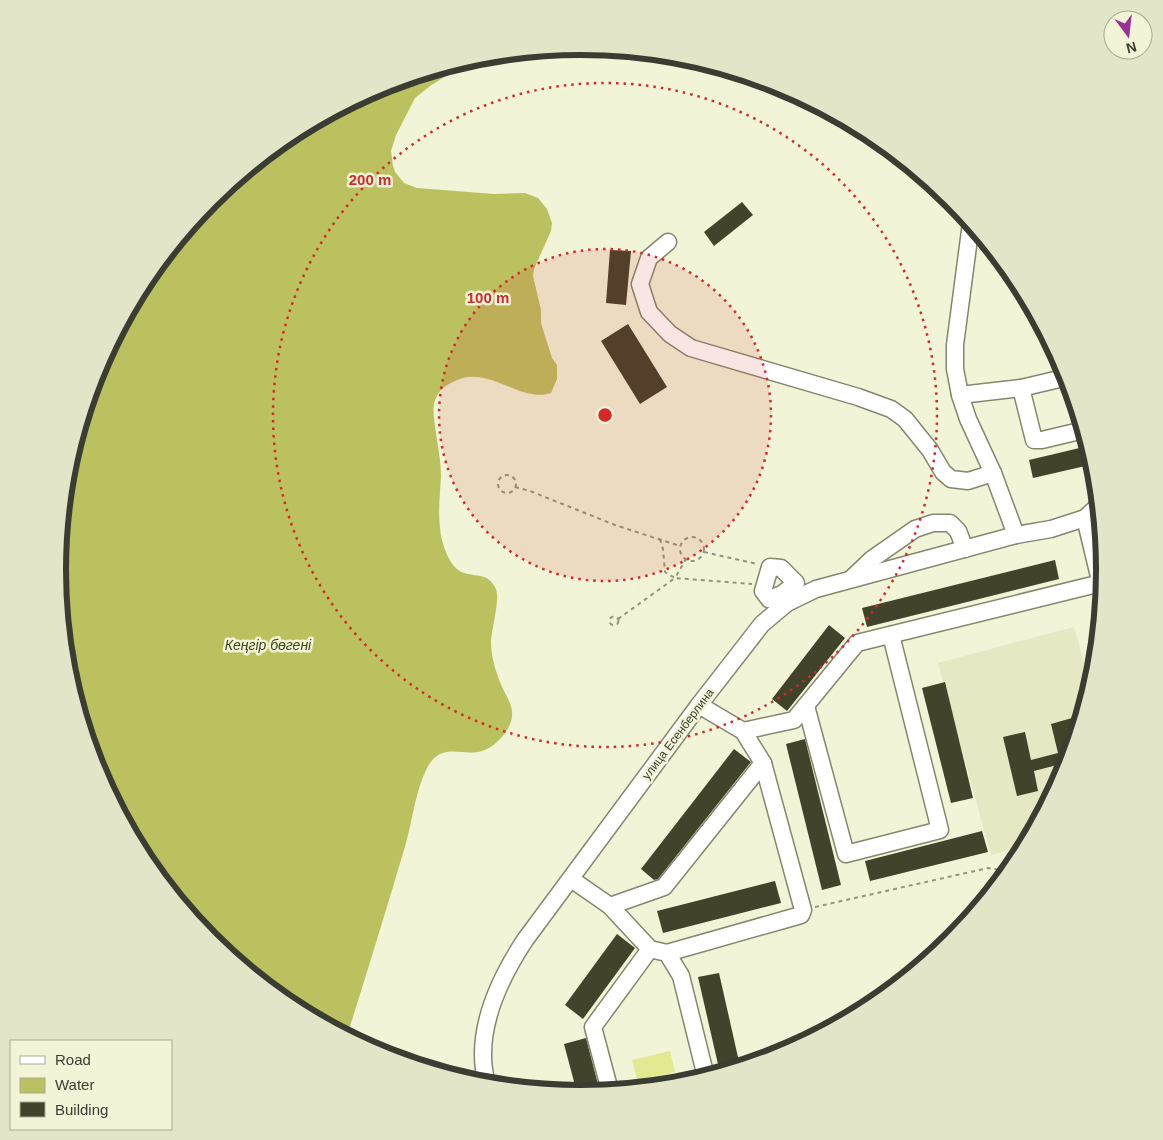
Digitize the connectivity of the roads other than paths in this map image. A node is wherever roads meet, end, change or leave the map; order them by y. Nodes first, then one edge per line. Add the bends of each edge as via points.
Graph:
1 (970, 231) edge
2 (668, 242) dead end
3 (1060, 380) edge
4 (1021, 388) junction
5 (960, 395) junction
6 (1077, 431) edge
7 (993, 473) junction
8 (1093, 511) edge
9 (1085, 518) junction
10 (1016, 535) junction
11 (965, 549) junction
12 (1096, 562) edge
13 (851, 579) junction
14 (1095, 589) edge
15 (785, 599) junction
16 (891, 635) junction
17 (699, 705) junction
18 (806, 706) junction
19 (743, 731) junction
20 (763, 763) junction
21 (571, 879) junction
22 (610, 906) junction
23 (650, 949) junction
24 (667, 953) junction
25 (704, 1070) edge
26 (486, 1076) edge
27 (608, 1084) edge

1 - 5 street via 955,345
2 - 7 street via 649,258 640,284 649,312 670,334 691,348 891,409 905,418 951,479 968,481
3 - 4 street
4 - 5 street
4 - 6 street via 1034,440
5 - 7 street
7 - 10 street
8 - 9 street
9 - 10 street, улица Есенберлина
9 - 12 street
10 - 11 street, улица Есенберлина
11 - 13 street, улица Есенберлина
11 - 13 street via 958,531 950,523 933,522 914,529 872,559
13 - 15 street, улица Есенберлина
14 - 16 street
15 - 15 street via 796,583 781,568 770,567 763,591 769,599
15 - 17 street, улица Есенберлина
16 - 18 street via 856,643
16 - 18 street via 940,830 846,854
17 - 19 street
17 - 21 street, улица Есенберлина
18 - 19 street via 794,720
19 - 20 street
20 - 22 street via 664,887
20 - 24 street via 803,910 801,914
21 - 22 street
21 - 26 street, улица Есенберлина via 508,965 495,993 484,1050
22 - 23 street
23 - 24 street
23 - 27 street via 593,1027
24 - 25 street via 682,976

